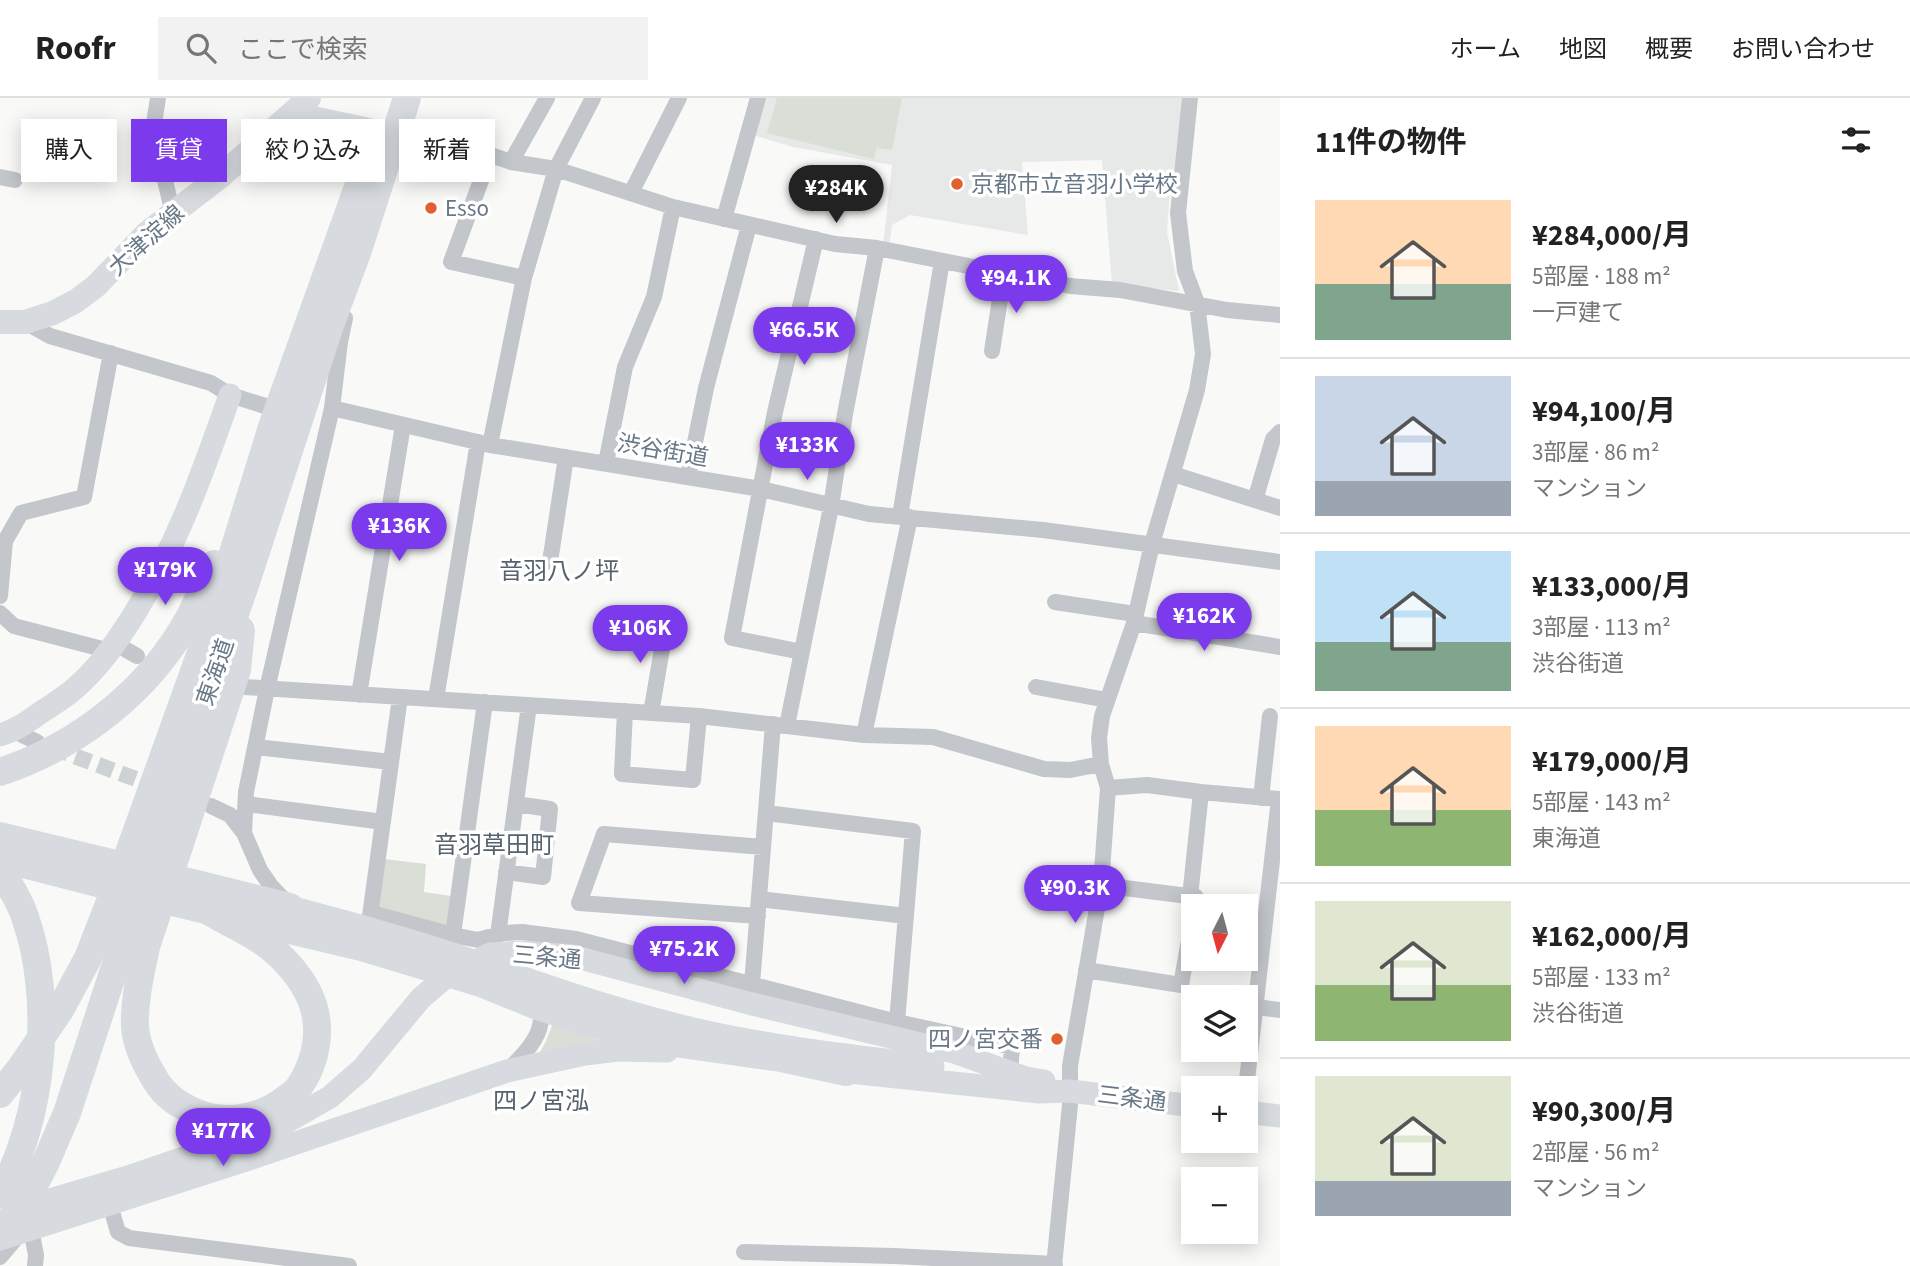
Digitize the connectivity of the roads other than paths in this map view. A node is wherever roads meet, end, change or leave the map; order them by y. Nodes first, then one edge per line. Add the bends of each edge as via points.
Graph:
1 (158, 98) edge
2 (387, 98) edge
3 (407, 98) edge
4 (547, 98) edge
5 (593, 98) edge
6 (679, 98) edge
7 (758, 98) edge
8 (1190, 98) edge
9 (300, 105) edge
10 (386, 132) junction
11 (399, 134) edge
12 (495, 157) edge
13 (511, 162) junction
14 (556, 169) junction
15 (481, 182) edge
16 (631, 193) junction
17 (673, 207) junction
18 (173, 214) junction
19 (724, 219) junction
20 (749, 225) junction
21 (816, 239) junction
22 (877, 248) junction
23 (358, 250) junction
24 (942, 261) junction
25 (1004, 273) junction
26 (524, 278) junction
27 (1197, 303) junction
28 (1280, 315) edge
29 (0, 322) edge
30 (26, 322) junction
31 (992, 351) dead end
32 (111, 353) junction
33 (230, 395) junction
34 (331, 408) junction
35 (275, 417) junction
36 (403, 425) junction
37 (1280, 432) edge
38 (484, 444) junction
39 (566, 457) junction
40 (606, 463) junction
41 (1173, 474) junction
42 (688, 477) junction
43 (761, 489) junction
44 (1255, 500) junction
45 (831, 507) junction
46 (1280, 508) edge
47 (905, 517) junction
48 (1152, 544) junction
49 (550, 562) dead end
50 (1280, 563) edge
51 (247, 579) junction
52 (0, 596) edge
53 (1055, 602) dead end
54 (0, 613) edge
55 (1135, 618) junction
56 (670, 630) dead end
57 (1280, 647) edge
58 (113, 648) junction
59 (802, 652) junction
60 (137, 656) dead end
61 (245, 687) dead end
62 (1036, 687) dead end
63 (267, 689) junction
64 (359, 695) junction
65 (400, 697) junction
66 (436, 699) junction
67 (1107, 700) junction
68 (485, 702) junction
69 (529, 705) junction
70 (625, 711) junction
71 (651, 713) junction
72 (699, 716) junction
73 (1270, 716) dead end
74 (780, 725) junction
75 (7, 733) edge
76 (864, 735) junction
77 (37, 742) tunnel mouth
78 (256, 747) junction
79 (391, 762) junction
80 (1101, 764) junction
81 (0, 772) edge
82 (1108, 788) junction
83 (1201, 792) junction
84 (1261, 798) junction
85 (246, 804) junction
86 (516, 804) junction
87 (211, 807) dead end
88 (1279, 810) edge
89 (766, 814) junction
90 (383, 822) junction
91 (244, 833) junction
92 (0, 836) edge
93 (763, 847) junction
94 (0, 859) edge
95 (0, 870) edge
96 (506, 872) junction
97 (1101, 885) junction
98 (1194, 894) edge
99 (1181, 902) edge
100 (290, 907) junction
101 (758, 907) junction
102 (210, 912) junction
103 (906, 916) junction
104 (370, 921) junction
105 (1272, 932) edge
106 (453, 935) junction
107 (498, 935) junction
108 (1086, 970) junction
109 (1183, 971) edge
110 (520, 978) junction
111 (752, 984) junction
112 (1258, 998) edge
113 (540, 1007) junction
114 (1258, 1007) edge
115 (1280, 1010) edge
116 (897, 1022) junction
117 (730, 1054) junction
118 (507, 1071) junction
119 (846, 1072) joint
120 (1018, 1075) junction
121 (1070, 1091) junction
122 (0, 1094) edge
123 (1181, 1104) edge
124 (1258, 1113) edge
125 (1280, 1116) edge
126 (0, 1194) edge
127 (107, 1204) junction
128 (0, 1214) edge
129 (13, 1234) edge
130 (744, 1252) dead end
131 (0, 1257) edge
132 (1054, 1265) edge
133 (35, 1266) edge
134 (349, 1266) edge

1 - 18 street via 153,130
2 - 10 highway, 東海道
3 - 10 highway, 東海道
4 - 13 street
5 - 14 street
6 - 16 street
7 - 19 street
8 - 27 street via 1178,213 1185,271
9 - 10 main road
9 - 18 main road, 大津淀線
10 - 11 street
10 - 23 highway, 東海道
10 - 35 highway, 東海道 via 361,180
12 - 13 street
13 - 14 street
14 - 16 street
14 - 26 street
15 - 26 street via 451,262
16 - 17 street
17 - 19 street
17 - 40 street via 653,297 625,367
18 - 30 main road, 大津淀線 via 96,286 53,313
19 - 20 street
20 - 21 street
20 - 42 street
21 - 22 street
21 - 43 street
22 - 24 street
22 - 45 street
23 - 34 street
23 - 51 highway, 東海道
24 - 25 street
24 - 47 street
25 - 27 street
25 - 31 street
26 - 38 street
27 - 28 street
27 - 41 street via 1203,354
29 - 30 main road, 大津淀線
30 - 32 street via 50,336
32 - 33 street via 211,383
32 - 52 street via 84,497 21,513 5,541
33 - 35 street
33 - 58 main road via 179,530
34 - 36 street, 渋谷街道
34 - 63 street
35 - 81 highway via 258,437 214,565 188,619 158,663 88,729
35 - 122 highway, 東海道 via 210,627 88,958 60,1010
36 - 38 street, 渋谷街道
36 - 64 street
37 - 44 street via 1273,439
38 - 39 street, 渋谷街道
38 - 66 street
39 - 40 street, 渋谷街道
39 - 49 street
40 - 42 street, 渋谷街道
41 - 44 street
41 - 48 street
42 - 43 street, 渋谷街道
43 - 45 street, 渋谷街道
43 - 59 street via 732,638
44 - 46 street
45 - 47 street, 渋谷街道
45 - 59 street
47 - 48 street, 渋谷街道
47 - 76 street
48 - 50 street, 渋谷街道
48 - 55 street
51 - 102 highway via 237,670 146,947 135,1027 141,1052 163,1092 205,1116 233,1120 262,1114 298,1090 317,1046 316,1016 308,991 278,954
51 - 129 highway, 東海道 via 67,1114
53 - 55 street
54 - 58 street via 14,626
55 - 57 street
55 - 67 street
56 - 71 street via 662,649
58 - 60 street
58 - 75 main road via 72,691
59 - 74 street
61 - 63 street
62 - 67 street
63 - 64 street
63 - 78 street
64 - 65 street
65 - 66 street
65 - 79 street
66 - 68 street
67 - 80 street via 1099,738
68 - 69 street
68 - 106 street
69 - 70 street
69 - 86 street
70 - 71 street
70 - 72 street via 622,774 693,780
71 - 72 street
72 - 74 street
73 - 84 street
74 - 76 street
74 - 89 street
75 - 77 street
76 - 80 street via 933,737 1044,769
78 - 79 street
78 - 85 street
79 - 90 street
80 - 82 street
82 - 83 street via 1147,785
82 - 97 street
83 - 84 street
83 - 98 street
84 - 88 street via 1279,800
85 - 90 street
85 - 91 street
86 - 96 street
86 - 96 street via 550,809 543,877
87 - 91 street via 230,815
88 - 105 street
89 - 93 street
89 - 103 street via 913,831
90 - 104 street
91 - 100 street via 260,870
92 - 94 highway via 108,874
93 - 101 street
93 - 101 street via 604,834 579,903
95 - 126 highway via 25,916 42,1004 33,1105
96 - 107 street
97 - 99 street
97 - 108 street
100 - 102 highway via 173,890
100 - 104 main road
101 - 103 street
101 - 111 street
102 - 113 highway via 365,948 481,983
103 - 116 street
104 - 106 street
104 - 110 main road
105 - 112 street
106 - 107 street via 478,940
107 - 111 street via 522,932 576,939
108 - 109 street via 1181,985
108 - 121 street
110 - 113 street
110 - 120 main road via 701,1031 783,1046
111 - 116 street
113 - 117 highway via 623,1033
113 - 118 street via 535,1041
114 - 115 street
116 - 120 street via 1012,1047
117 - 118 main road via 618,1050
117 - 119 highway via 780,1058
118 - 127 main road
119 - 121 main road, 三条通 via 1039,1092
120 - 121 main road, 三条通
120 - 128 main road, 三条通 via 954,1052 572,956 490,954 447,976 421,998 362,1069 330,1097 281,1125
121 - 123 main road, 三条通
121 - 132 street
124 - 125 main road
127 - 129 main road
127 - 134 street via 117,1232 130,1238
129 - 131 street
129 - 133 street via 36,1255
130 - 132 street

